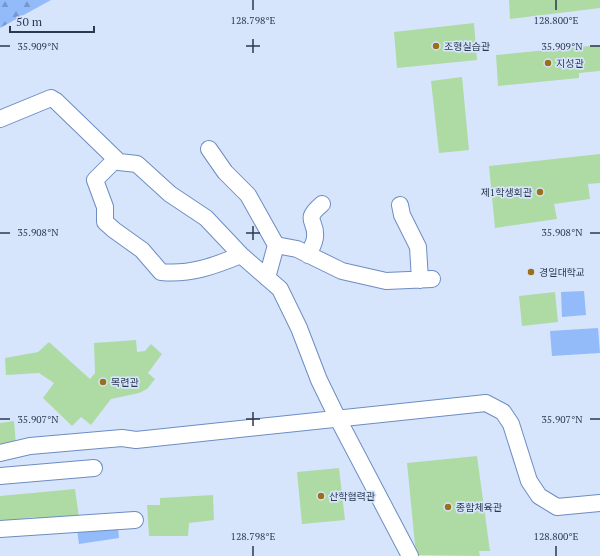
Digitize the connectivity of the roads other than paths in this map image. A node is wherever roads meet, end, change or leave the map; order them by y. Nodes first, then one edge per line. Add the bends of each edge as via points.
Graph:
1 (0, 119) edge
2 (209, 149) dead end
3 (116, 159) junction
4 (322, 204) dead end
5 (400, 206) dead end
6 (276, 245) junction
7 (241, 255) junction
8 (308, 255) junction
9 (267, 278) junction
10 (337, 417) junction
11 (0, 453) edge
12 (94, 468) dead end
13 (0, 476) edge
14 (600, 503) edge
15 (135, 520) dead end
16 (0, 529) edge
17 (410, 556) edge

1 - 3 lane via 51,98
2 - 6 lane via 225,172 248,195
3 - 7 lane via 119,162 137,164 170,194 206,218
3 - 7 lane via 95,180 105,207 105,222 142,250 161,272 196,272
4 - 8 lane via 311,217 315,237
5 - 8 lane via 418,247 426,279 386,281 342,271
6 - 8 lane via 297,249
6 - 9 lane
7 - 9 lane
9 - 10 lane via 280,290 296,321 319,380
10 - 11 lane via 136,440 122,438 30,446
10 - 14 lane via 486,403 503,412 512,424 529,481 539,496 557,507
10 - 17 lane
12 - 13 lane
15 - 16 lane

